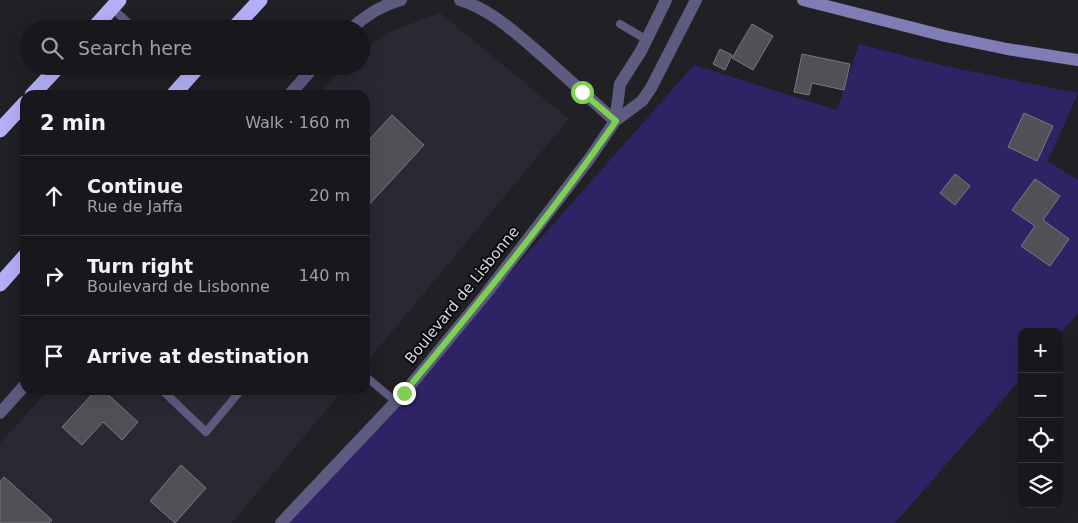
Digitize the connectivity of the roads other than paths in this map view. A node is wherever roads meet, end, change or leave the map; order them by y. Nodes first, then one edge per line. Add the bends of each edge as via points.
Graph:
1 (260, 0) edge
2 (401, 0) edge
3 (460, 0) edge
4 (666, 0) edge
5 (696, 0) edge
6 (803, 0) edge
7 (834, 0) edge
8 (115, 4) edge
9 (867, 16) junction
10 (101, 20) edge
11 (127, 20) edge
12 (241, 20) edge
13 (363, 20) edge
14 (620, 24) dead end
15 (647, 40) junction
16 (1078, 60) edge
17 (51, 75) edge
18 (191, 75) edge
19 (307, 75) edge
20 (37, 90) edge
21 (178, 90) edge
22 (293, 90) edge
23 (20, 108) edge
24 (616, 121) junction
25 (0, 130) edge
26 (20, 262) edge
27 (0, 284) edge
28 (370, 380) edge
29 (20, 391) edge
30 (167, 395) edge
31 (237, 395) edge
32 (395, 401) junction
33 (0, 413) edge
34 (281, 523) edge

1 - 12 highway
2 - 13 street via 376,10
3 - 24 street via 486,11 506,26
4 - 15 street, Boulevard de Lisbonne
5 - 24 street, Boulevard de Lisbonne via 648,94
6 - 9 street
7 - 9 street
8 - 10 highway
8 - 11 lane
9 - 16 street via 968,41
14 - 15 lane
15 - 24 street, Boulevard de Lisbonne via 620,84
17 - 20 highway
18 - 21 highway
19 - 22 street
23 - 25 highway
24 - 32 street, Boulevard de Lisbonne via 486,295
26 - 27 highway
28 - 32 lane
29 - 33 street
30 - 31 lane via 206,432
32 - 34 street, Boulevard de Lisbonne

